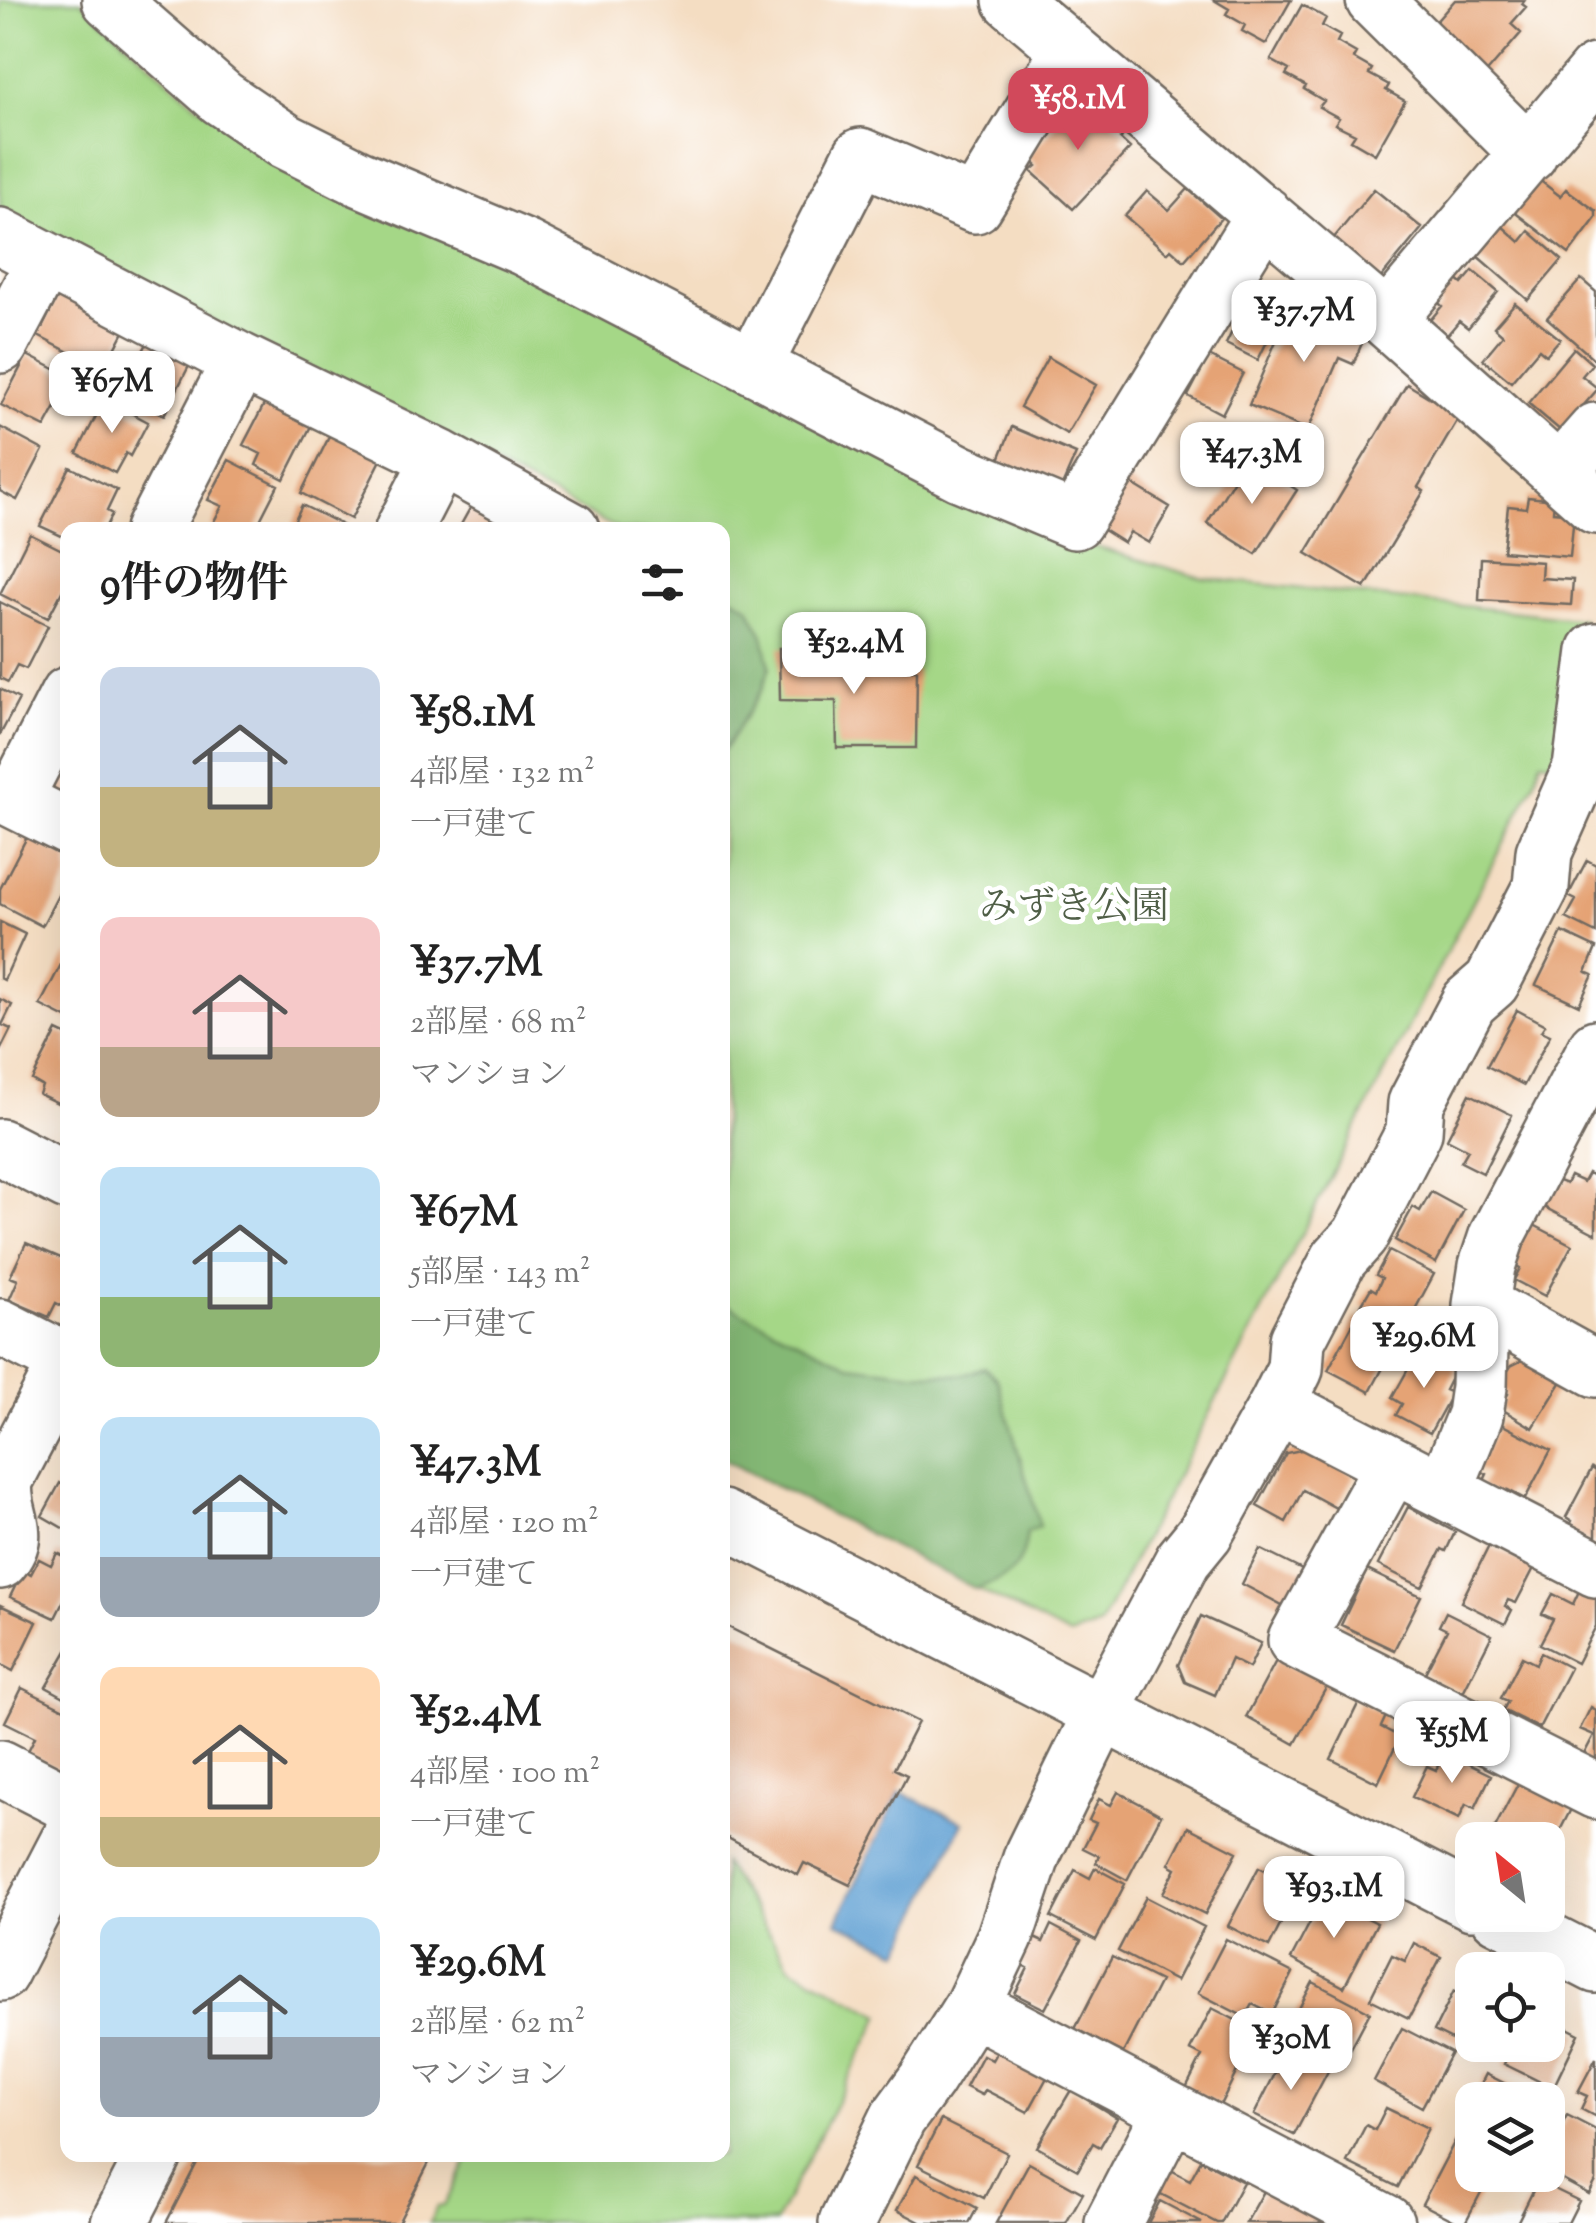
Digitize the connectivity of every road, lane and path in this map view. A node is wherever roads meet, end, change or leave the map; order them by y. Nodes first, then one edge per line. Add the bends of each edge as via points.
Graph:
1 (110, 0) edge
2 (1011, 0) edge
3 (1374, 0) edge
4 (1070, 50) junction
5 (1596, 72) edge
6 (1529, 154) junction
7 (1264, 214) junction
8 (22, 248) edge
9 (1387, 320) junction
10 (0, 345) edge
11 (240, 361) junction
12 (754, 365) junction
13 (1596, 431) edge
14 (440, 458) junction
15 (1578, 490) edge
16 (156, 522) edge
17 (407, 522) edge
18 (557, 522) edge
19 (1596, 651) edge
20 (60, 708) edge
21 (7, 796) edge
22 (60, 822) edge
23 (1596, 1048) edge
24 (0, 1148) edge
25 (60, 1178) edge
26 (1481, 1305) junction
27 (0, 1327) edge
28 (60, 1358) edge
29 (1596, 1369) edge
30 (60, 1375) edge
31 (1276, 1405) junction
32 (1392, 1466) junction
33 (1444, 1491) junction
34 (1, 1498) edge
35 (730, 1522) edge
36 (0, 1561) edge
37 (1596, 1569) edge
38 (1102, 1712) junction
39 (0, 1768) edge
40 (1596, 1791) edge
41 (60, 1799) edge
42 (60, 1857) edge
43 (1455, 1893) edge
44 (1531, 1932) edge
45 (1596, 1966) edge
46 (0, 1973) edge
47 (972, 2007) junction
48 (1170, 2111) junction
49 (150, 2162) edge
50 (1374, 2221) edge
51 (119, 2223) edge
52 (847, 2223) edge
53 (1113, 2223) edge

1 - 12 street via 222,98 285,141 525,248
2 - 4 street
3 - 6 street
4 - 7 street
4 - 12 street via 975,205 861,156
5 - 6 street
6 - 9 street
7 - 9 street
7 - 12 street via 1075,521 960,473
8 - 10 street
8 - 11 street
9 - 15 street
11 - 14 street
11 - 16 street
13 - 15 street
14 - 17 street
14 - 18 street
19 - 31 street via 1581,768 1544,852 1541,887 1492,982 1469,1002 1416,1103 1414,1132 1296,1340 1296,1369
20 - 21 street
21 - 22 street
23 - 26 street via 1497,1236
24 - 25 street
26 - 29 street
26 - 33 street via 1476,1415
27 - 28 street
30 - 34 street
31 - 32 street
31 - 38 street
32 - 33 street
32 - 40 street via 1296,1640
33 - 37 street
34 - 36 street via 12,1539
35 - 38 street
38 - 43 street
38 - 47 street via 1034,1853
39 - 41 street
42 - 46 street
44 - 45 street
47 - 48 street
47 - 52 street via 898,2118
48 - 50 street
48 - 53 street
49 - 51 street

